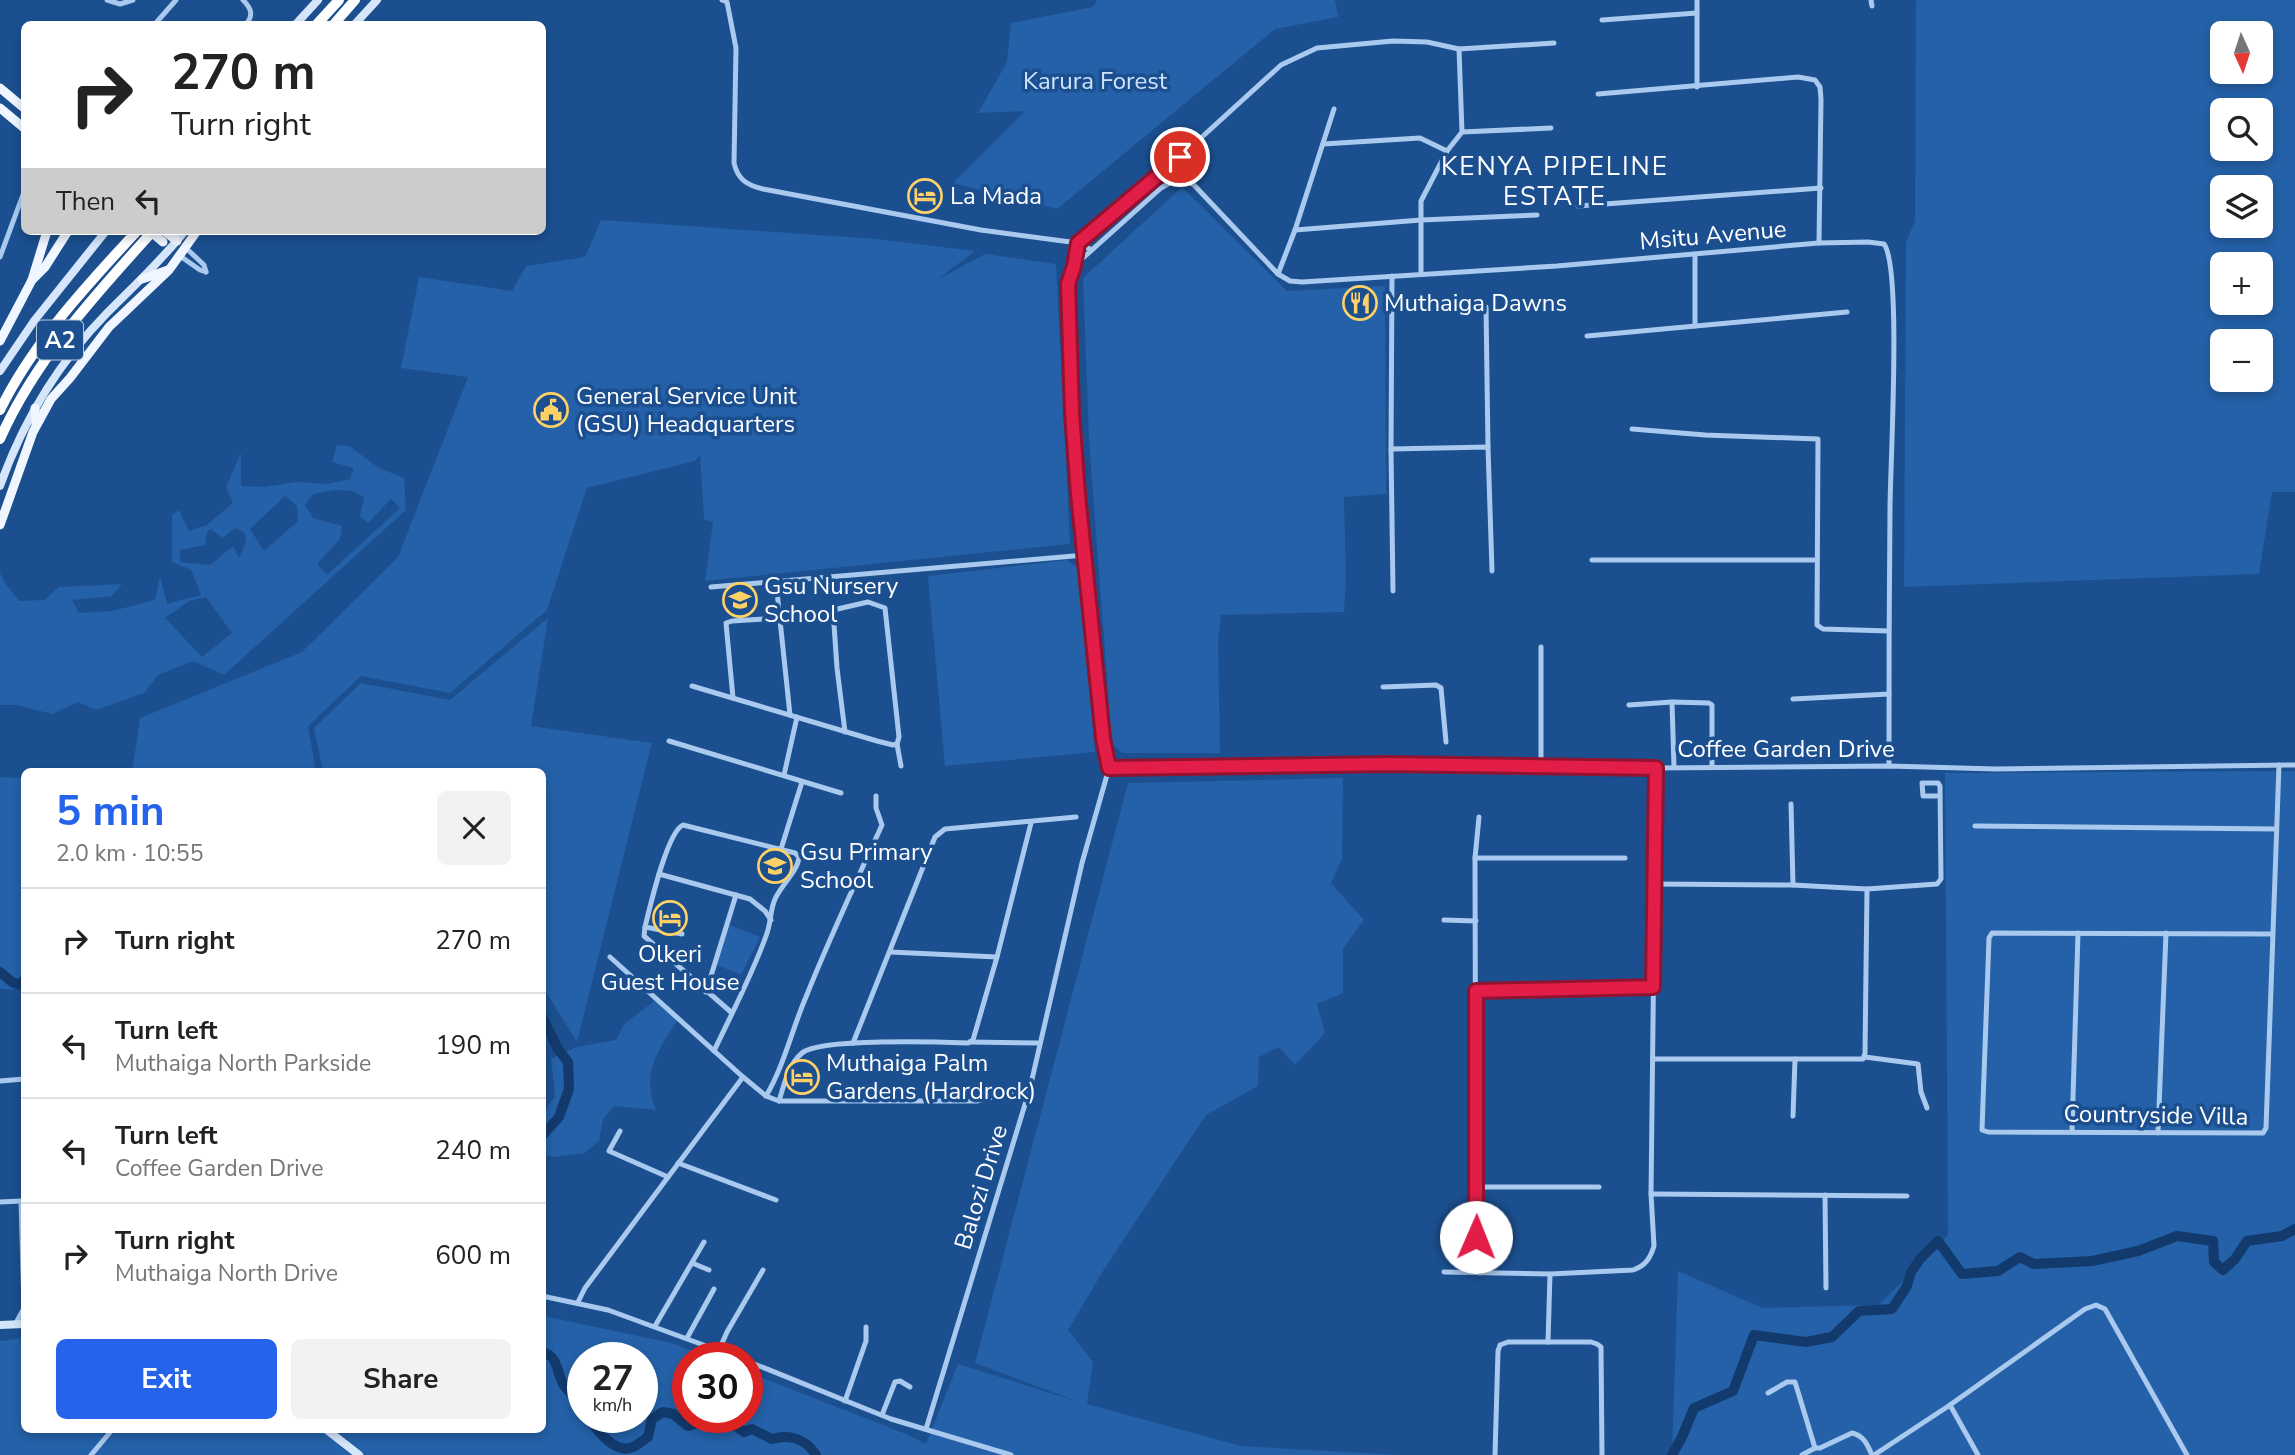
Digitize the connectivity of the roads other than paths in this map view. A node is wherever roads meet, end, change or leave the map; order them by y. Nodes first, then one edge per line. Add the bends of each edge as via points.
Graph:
1 (107, 0) edge
2 (134, 0) edge
3 (176, 0) edge
4 (243, 0) edge
5 (318, 0) edge
6 (339, 0) edge
7 (355, 0) edge
8 (377, 0) edge
9 (722, 0) edge
10 (1697, 0) edge
11 (1697, 13) junction
12 (1602, 20) dead end
13 (160, 21) edge
14 (249, 21) edge
15 (299, 21) edge
16 (320, 21) edge
17 (337, 21) edge
18 (358, 21) edge
19 (1555, 43) dead end
20 (1459, 50) junction
21 (1697, 87) junction
22 (0, 88) edge
23 (1598, 94) dead end
24 (21, 106) edge
25 (0, 108) edge
26 (1334, 109) dead end
27 (21, 126) edge
28 (1551, 128) dead end
29 (1462, 132) junction
30 (1323, 144) junction
31 (1447, 151) junction
32 (1821, 188) junction
33 (21, 200) edge
34 (1578, 206) dead end
35 (1537, 215) dead end
36 (1421, 220) junction
37 (1295, 230) junction
38 (46, 235) edge
39 (65, 235) edge
40 (103, 235) edge
41 (133, 235) edge
42 (149, 235) edge
43 (194, 235) edge
44 (169, 240) edge
45 (1078, 243) junction
46 (1819, 243) junction
47 (1092, 250) junction
48 (1695, 254) junction
49 (0, 257) edge
50 (1074, 266) junction
51 (169, 270) junction
52 (1278, 274) junction
53 (1421, 274) junction
54 (1392, 276) junction
55 (142, 279) junction
56 (32, 280) junction
57 (1486, 307) dead end
58 (1847, 312) dead end
59 (1695, 326) junction
60 (1587, 336) dead end
61 (1, 339) edge
62 (0, 371) edge
63 (35, 408) junction
64 (0, 410) edge
65 (36, 427) junction
66 (1632, 429) dead end
67 (0, 439) edge
68 (1488, 447) junction
69 (1391, 449) junction
70 (0, 486) edge
71 (0, 525) edge
72 (1085, 555) junction
73 (1592, 560) dead end
74 (1816, 560) junction
75 (1492, 571) dead end
76 (776, 582) junction
77 (711, 587) dead end
78 (1393, 592) dead end
79 (833, 610) junction
80 (802, 613) dead end
81 (779, 618) junction
82 (1889, 631) junction
83 (1541, 647) dead end
84 (692, 686) dead end
85 (1383, 687) dead end
86 (1889, 694) junction
87 (733, 698) junction
88 (1793, 699) dead end
89 (1672, 702) junction
90 (1629, 705) dead end
91 (793, 716) junction
92 (845, 732) junction
93 (669, 741) dead end
94 (1446, 742) dead end
95 (897, 744) junction
96 (1541, 765) junction
97 (2279, 765) junction
98 (2295, 765) edge
99 (901, 766) dead end
100 (1889, 766) junction
101 (1674, 767) junction
102 (1713, 767) junction
103 (1109, 768) junction
104 (1656, 768) junction
105 (784, 775) junction
106 (802, 782) junction
107 (841, 793) dead end
108 (876, 796) dead end
109 (1940, 796) dead end
110 (1791, 804) dead end
111 (1076, 817) dead end
112 (1479, 817) dead end
113 (1031, 823) junction
114 (1975, 827) dead end
115 (2276, 829) junction
116 (781, 849) junction
117 (1475, 858) junction
118 (1625, 858) dead end
119 (659, 874) junction
120 (1654, 884) junction
121 (1793, 885) junction
122 (1867, 889) junction
123 (736, 895) junction
124 (1444, 919) dead end
125 (771, 920) junction
126 (1476, 921) junction
127 (645, 927) junction
128 (2078, 933) junction
129 (2166, 933) junction
130 (682, 934) dead end
131 (2272, 934) junction
132 (890, 952) junction
133 (610, 957) dead end
134 (997, 957) junction
135 (1653, 987) junction
136 (1476, 991) junction
137 (706, 992) junction
138 (732, 1013) junction
139 (970, 1042) junction
140 (1040, 1043) junction
141 (853, 1044) junction
142 (714, 1051) junction
143 (1864, 1058) junction
144 (1653, 1059) junction
145 (1795, 1059) junction
146 (743, 1077) junction
147 (21, 1079) edge
148 (0, 1080) edge
149 (1030, 1088) junction
150 (766, 1097) junction
151 (779, 1101) junction
152 (1927, 1108) dead end
153 (1793, 1116) dead end
154 (620, 1131) dead end
155 (2072, 1131) junction
156 (2158, 1133) junction
157 (678, 1163) junction
158 (668, 1177) junction
159 (1477, 1187) junction
160 (1599, 1187) dead end
161 (1651, 1194) junction
162 (1825, 1195) junction
163 (1907, 1196) dead end
164 (776, 1200) dead end
165 (21, 1201) edge
166 (0, 1202) edge
167 (704, 1242) dead end
168 (692, 1263) junction
169 (709, 1270) dead end
170 (763, 1270) dead end
171 (1444, 1272) dead end
172 (1480, 1273) junction
173 (1550, 1274) junction
174 (1826, 1288) dead end
175 (714, 1289) dead end
176 (546, 1297) edge
177 (578, 1302) junction
178 (20, 1324) edge
179 (0, 1325) edge
180 (655, 1326) junction
181 (866, 1327) dead end
182 (687, 1338) junction
183 (698, 1342) edge
184 (723, 1342) edge
185 (1548, 1342) junction
186 (763, 1368) edge
187 (910, 1387) dead end
188 (1768, 1393) dead end
189 (845, 1401) junction
190 (1950, 1405) junction
191 (881, 1415) junction
192 (926, 1429) junction
193 (109, 1433) edge
194 (335, 1433) edge
195 (1815, 1448) junction
196 (987, 1451) edge
197 (91, 1455) edge
198 (359, 1455) edge
199 (1011, 1455) edge
200 (1495, 1455) edge
201 (1602, 1455) edge
202 (1802, 1455) edge
203 (1873, 1455) edge
204 (1978, 1455) edge
205 (2187, 1455) edge

1 - 2 street via 120,4
3 - 13 street
4 - 14 street via 251,10
5 - 15 main road
6 - 16 highway
7 - 17 highway
8 - 18 main road
9 - 45 street via 727,2 736,48 734,163 744,182 981,230
10 - 11 street
11 - 12 street
11 - 21 street
19 - 20 street
20 - 29 street
20 - 45 street via 1427,42 1393,41 1317,48 1281,65
21 - 23 street
21 - 32 street via 1815,80 1821,99
22 - 24 main road
25 - 27 main road
26 - 30 street
28 - 29 street
29 - 31 street
30 - 31 street via 1420,138
30 - 37 street
31 - 36 street via 1421,201
32 - 34 street
32 - 46 street
33 - 49 street
35 - 36 street
36 - 37 street
36 - 53 street
37 - 52 street
38 - 56 main road
39 - 56 main road
40 - 62 main road
41 - 64 highway, A2 via 46,336
42 - 67 highway, A2 via 38,369
43 - 51 main road
44 - 55 main road
45 - 47 street
45 - 50 street
46 - 48 street, Msitu Avenue
46 - 82 street, Msitu Avenue via 1881,243 1889,254 1893,319
47 - 50 street
47 - 52 street via 1161,188 1182,177
48 - 53 street, Msitu Avenue
48 - 59 street
50 - 72 street via 1068,284 1071,386
51 - 55 main road
51 - 65 main road via 109,327 51,400
52 - 54 street, Msitu Avenue via 1301,282
53 - 54 street, Msitu Avenue
54 - 69 street
55 - 63 main road via 65,361
56 - 61 main road
57 - 68 street
58 - 59 street
59 - 60 street
63 - 65 main road
63 - 70 main road
65 - 71 main road
66 - 74 street via 1818,439
68 - 69 street
68 - 75 street
69 - 78 street
72 - 76 street
72 - 103 street
73 - 74 street
74 - 82 street via 1819,628
76 - 77 street
76 - 81 street
79 - 80 street
79 - 92 street
79 - 95 street via 868,602 885,608
81 - 87 street via 726,624
81 - 91 street
82 - 86 street, Msitu Avenue
83 - 96 street
84 - 87 street
85 - 94 street via 1441,688
86 - 88 street
86 - 100 street, Msitu Avenue
87 - 91 street
89 - 90 street
89 - 101 street
89 - 102 street via 1712,705
91 - 92 street
91 - 105 street
92 - 95 street
93 - 105 street
95 - 99 street
96 - 103 street, Coffee Garden Drive
96 - 104 street, Coffee Garden Drive
97 - 98 street, Coffee Garden Drive
97 - 100 street, Coffee Garden Drive
97 - 115 street, Countryside Villa
100 - 102 street, Coffee Garden Drive
101 - 102 street, Coffee Garden Drive
101 - 104 street, Coffee Garden Drive
103 - 140 street, Balozi Drive
104 - 120 street
105 - 106 street
106 - 107 street
106 - 116 street
108 - 150 street via 882,825 824,952
109 - 122 street via 1941,879 1937,884
110 - 121 street
111 - 113 street
112 - 117 street
113 - 132 street via 945,829 935,837
113 - 134 street
114 - 115 street
115 - 131 street, Countryside Villa
116 - 119 street via 682,825 674,831
116 - 125 street via 799,859 776,896
117 - 118 street
117 - 126 street
119 - 123 street
119 - 127 street
120 - 121 street
120 - 135 street
121 - 122 street
122 - 143 street
123 - 125 street via 756,902
123 - 137 street
124 - 126 street
125 - 138 street
126 - 136 street
127 - 130 street
127 - 137 street via 644,936
128 - 129 street
128 - 155 street
128 - 155 street, Countryside Villa via 1991,935 1982,1130
129 - 131 street
129 - 156 street
131 - 156 street, Countryside Villa via 2265,1130 2258,1134
132 - 134 street
132 - 141 street
133 - 142 street
134 - 139 street
135 - 136 street
135 - 144 street
136 - 159 street
137 - 138 street
138 - 142 street
139 - 140 street
139 - 141 street
140 - 149 street, Balozi Drive
141 - 151 street via 804,1051 790,1069
142 - 146 street
143 - 145 street
143 - 152 street via 1918,1064
144 - 145 street
144 - 161 street
145 - 153 street
146 - 150 street
146 - 157 street
147 - 148 street
149 - 151 street via 977,1101
149 - 192 street, Balozi Drive
150 - 151 street
154 - 158 street via 610,1151
155 - 156 street, Countryside Villa
157 - 158 street
157 - 164 street
158 - 177 street
159 - 160 street
159 - 172 street via 1476,1263
161 - 162 street
161 - 173 street via 1654,1247 1645,1264 1633,1270
162 - 163 street
162 - 174 street
165 - 166 street
167 - 168 street
168 - 169 street
168 - 180 street
170 - 184 street
171 - 172 street
172 - 173 street
173 - 185 street
175 - 182 street
176 - 177 street
177 - 180 street
178 - 179 main road
180 - 182 street
181 - 189 street via 866,1341
182 - 183 street
185 - 200 street via 1500,1345
185 - 201 street via 1591,1342 1601,1348
186 - 189 street
187 - 191 street via 895,1381
188 - 195 street via 1795,1382
189 - 191 street
190 - 203 street
190 - 204 street
190 - 205 street via 2085,1309 2099,1305
191 - 192 street
192 - 196 street
193 - 197 street
194 - 198 main road
195 - 202 street
195 - 203 street via 1852,1433 1859,1434
196 - 199 street

